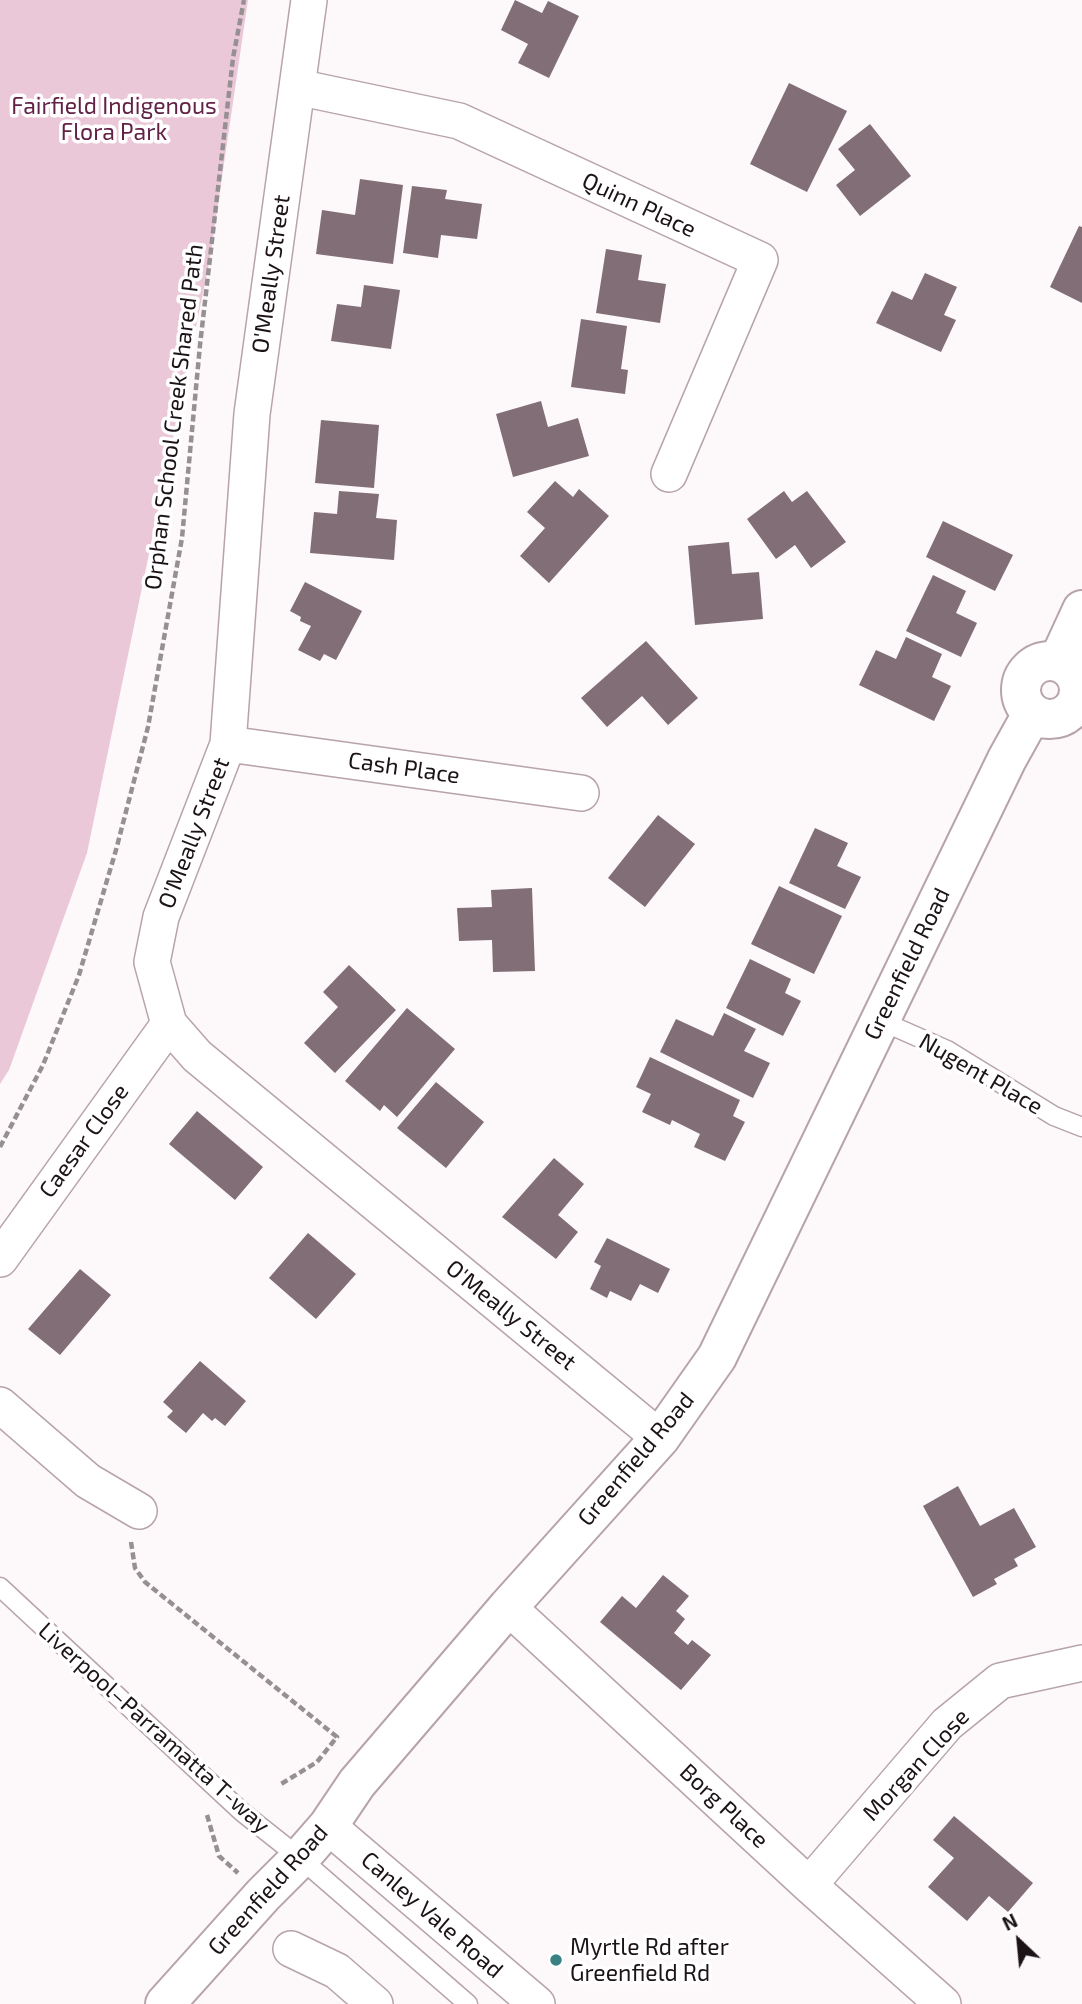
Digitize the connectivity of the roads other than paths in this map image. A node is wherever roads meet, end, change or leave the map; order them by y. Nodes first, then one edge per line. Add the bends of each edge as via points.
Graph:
1 (309, 0) edge
2 (297, 87) junction
3 (668, 474) dead end
4 (1082, 610) edge
5 (1058, 662) junction
6 (1079, 706) edge
7 (1032, 714) junction
8 (228, 744) junction
9 (580, 793) dead end
10 (879, 1020) junction
11 (169, 1024) junction
12 (1082, 1128) edge
13 (0, 1259) edge
14 (0, 1405) edge
15 (660, 1438) junction
16 (139, 1511) road end
17 (0, 1587) edge
18 (508, 1606) junction
19 (1082, 1664) edge
20 (328, 1826) junction
21 (300, 1858) junction
22 (809, 1885) junction
23 (291, 1949) dead end
24 (165, 2004) edge
25 (375, 2004) edge
26 (468, 2004) edge
27 (537, 2004) edge
28 (943, 2004) edge

1 - 2 street, O'Meally Street
2 - 3 street, Quinn Place via 459,121 760,260
2 - 8 street, O'Meally Street via 252,414
4 - 5 street
5 - 6 street via 1076,676
5 - 7 street via 1042,662 1025,673 1022,703
6 - 7 street via 1056,719
7 - 10 street, Greenfield Road
8 - 9 street, Cash Place
8 - 11 street, O'Meally Street via 159,928 152,962
10 - 12 lane, Nugent Place via 947,1050 1054,1116
10 - 15 street, Greenfield Road via 717,1357
11 - 13 street, Caesar Close
11 - 15 street, O'Meally Street via 197,1056
14 - 16 street via 88,1481
15 - 18 street, Greenfield Road
17 - 21 lane, Liverpool–Parramatta T-way via 242,1812
18 - 20 street, Greenfield Road via 356,1783
18 - 22 street, Borg Place
19 - 22 street, Morgan Close via 1000,1681 947,1724
20 - 21 street, Greenfield Road
20 - 27 street, Canley Vale Road
21 - 24 street, Greenfield Road
21 - 26 lane, Liverpool–Parramatta T-way
22 - 28 street, Borg Place
23 - 25 street via 337,1971

